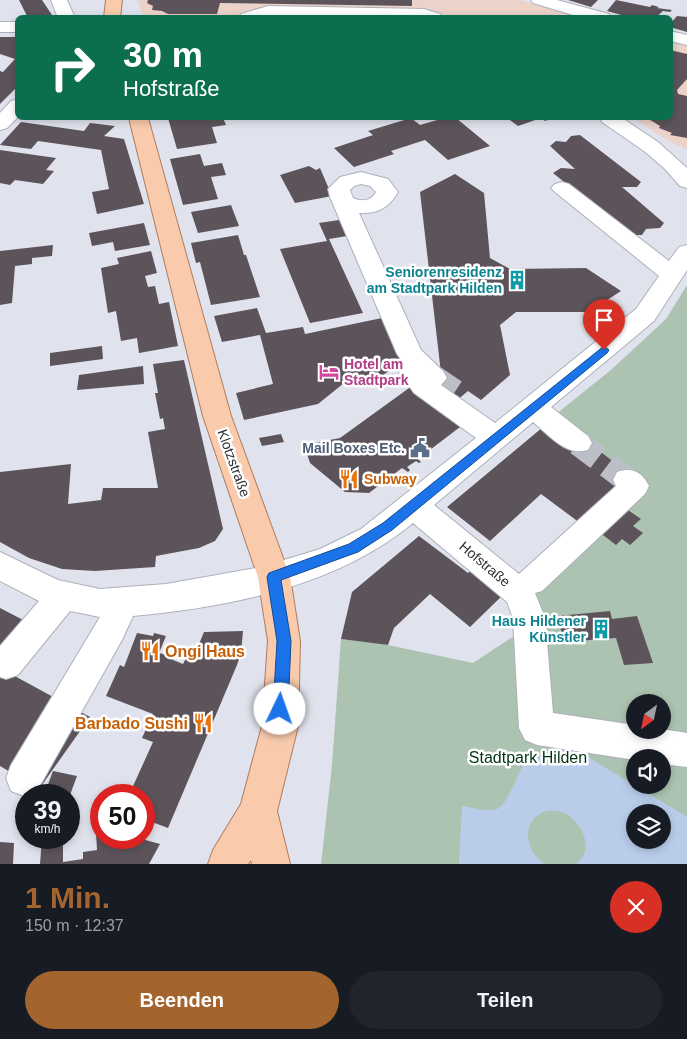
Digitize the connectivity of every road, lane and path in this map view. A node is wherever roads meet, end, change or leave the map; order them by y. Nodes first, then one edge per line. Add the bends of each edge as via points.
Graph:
1 (59, 0) edge
2 (114, 0) edge
3 (539, 0) edge
4 (66, 15) edge
5 (112, 15) edge
6 (256, 15) edge
7 (426, 15) edge
8 (592, 15) edge
9 (0, 27) edge
10 (15, 27) edge
11 (673, 37) edge
12 (687, 40) edge
13 (139, 120) edge
14 (612, 120) edge
15 (686, 168) edge
16 (562, 188) dead end
17 (340, 198) dead end
18 (687, 253) edge
19 (672, 276) junction
20 (402, 360) dead end
21 (434, 378) tunnel mouth
22 (461, 396) tunnel mouth
23 (533, 408) junction
24 (503, 433) junction
25 (578, 443) tunnel mouth
26 (627, 480) dead end
27 (418, 501) junction
28 (484, 544) dead end
29 (0, 565) edge
30 (274, 577) junction
31 (531, 581) dead end
32 (63, 596) junction
33 (123, 604) junction
34 (6, 664) dead end
35 (687, 750) edge
36 (24, 778) dead end
37 (258, 811) junction
38 (227, 864) edge
39 (271, 864) edge

1 - 4 street
2 - 5 main road
3 - 8 street
6 - 7 street via 268,11
9 - 10 street
11 - 12 street
13 - 30 main road, Klotzstraße via 217,416
14 - 15 street
16 - 19 street
17 - 21 street via 410,354
18 - 19 street
19 - 23 street via 645,315
20 - 24 street via 423,386
22 - 24 street
23 - 24 street
23 - 25 street
24 - 27 street
26 - 31 street via 635,486
27 - 28 street
27 - 30 street via 354,548
27 - 35 street, Hofstraße via 519,593 529,618 537,728
29 - 32 street
30 - 33 street via 218,590
30 - 37 main road, Klotzstraße via 284,641 280,726
32 - 33 street
32 - 34 street
33 - 36 street
37 - 38 main road, Klotzstraße
37 - 39 main road, Klotzstraße

